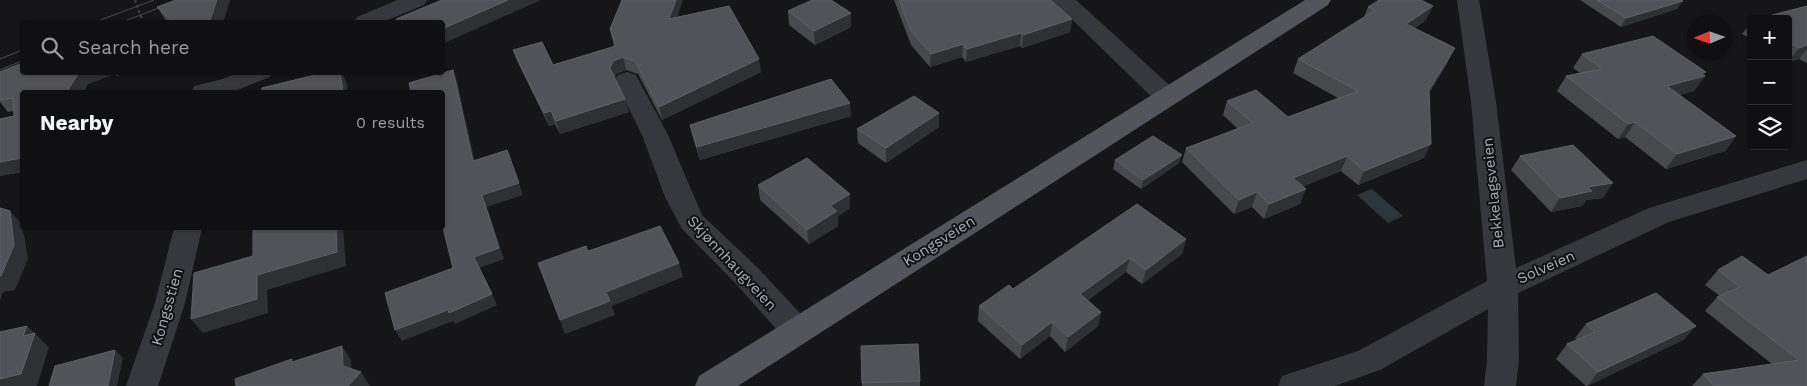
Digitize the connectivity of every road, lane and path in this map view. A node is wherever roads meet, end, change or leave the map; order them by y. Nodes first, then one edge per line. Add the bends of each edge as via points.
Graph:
1 (135, 0) edge
2 (416, 0) edge
3 (1063, 0) edge
4 (1320, 0) edge
5 (1468, 0) edge
6 (142, 20) edge
7 (370, 20) edge
8 (254, 75) edge
9 (627, 80) dead end
10 (216, 90) edge
11 (1167, 97) junction
12 (1807, 169) edge
13 (188, 230) edge
14 (1504, 286) junction
15 (797, 331) junction
16 (715, 385) edge
17 (142, 386) edge
18 (1294, 386) edge
19 (1500, 386) edge

1 - 6 path
2 - 7 street
3 - 11 street
4 - 11 main road, Kongsveien
5 - 14 street, Bekkelagsveien via 1477,48
8 - 10 street
9 - 15 street, Skjønnhaugveien via 692,222
11 - 15 main road, Kongsveien
12 - 14 street, Solveien via 1659,215
13 - 17 street, Kongsstien via 170,303
14 - 18 street, Solveien via 1369,361
14 - 19 street, Bekkelagsveien
15 - 16 main road, Kongsveien

